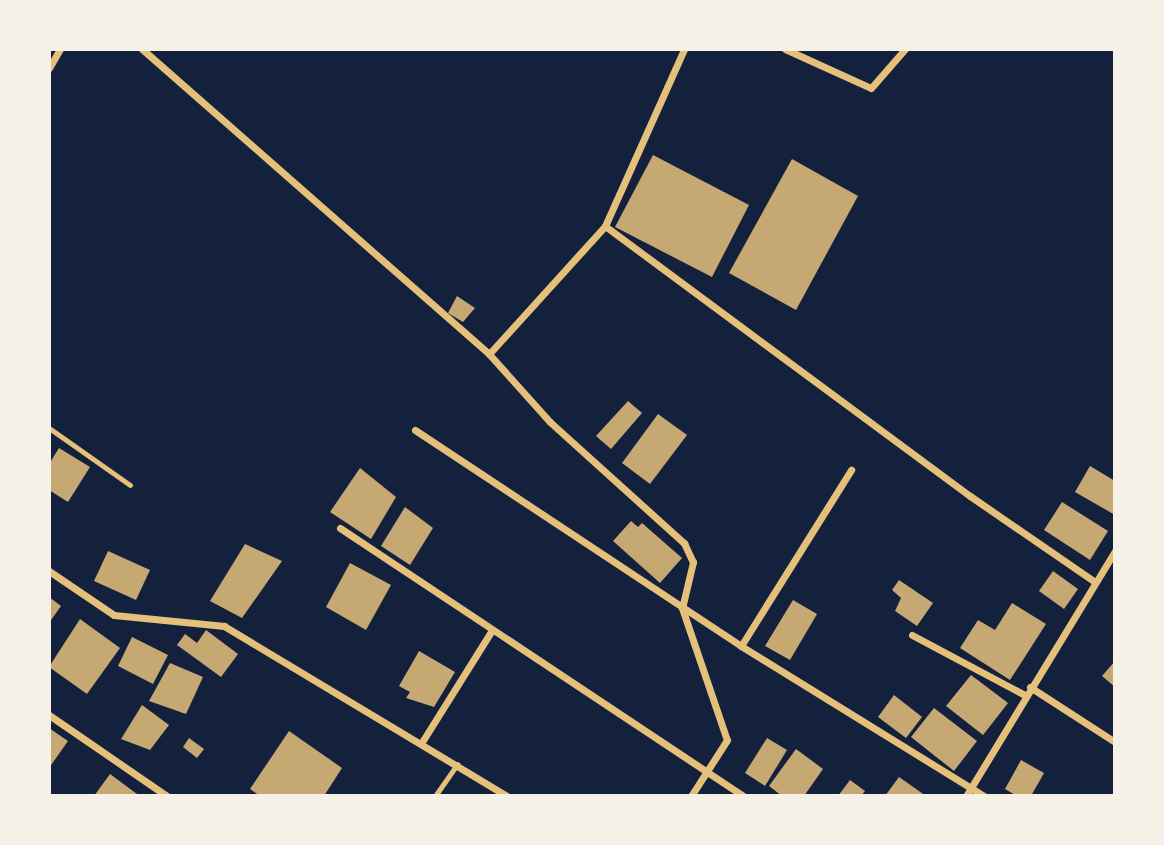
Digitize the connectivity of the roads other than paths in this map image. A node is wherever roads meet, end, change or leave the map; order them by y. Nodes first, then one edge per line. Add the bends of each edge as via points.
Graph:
1 (60, 49) edge
2 (142, 49) edge
3 (684, 49) edge
4 (785, 49) edge
5 (905, 49) edge
6 (49, 68) edge
7 (605, 226) junction
8 (489, 354) junction
9 (49, 428) edge
10 (415, 430) dead end
11 (851, 470) dead end
12 (130, 485) dead end
13 (340, 528) dead end
14 (1115, 551) edge
15 (49, 570) edge
16 (1095, 582) junction
17 (682, 608) junction
18 (492, 630) junction
19 (912, 635) dead end
20 (741, 646) junction
21 (1030, 687) junction
22 (1025, 695) junction
23 (49, 715) edge
24 (1115, 742) edge
25 (422, 743) junction
26 (458, 763) junction
27 (707, 774) junction
28 (972, 788) junction
29 (167, 796) edge
30 (435, 796) edge
31 (508, 796) edge
32 (691, 796) edge
33 (743, 796) edge
34 (966, 796) edge
35 (984, 796) edge

1 - 6 street
2 - 8 street
3 - 7 street
4 - 5 street via 871,88
7 - 8 street
7 - 16 street
8 - 17 street via 550,422 684,543 692,562
9 - 12 lane
10 - 17 street
11 - 20 street
13 - 18 street
14 - 16 street
15 - 25 street via 114,615 224,626
16 - 21 street
17 - 20 street
17 - 27 street via 727,740
18 - 25 street
18 - 27 street
19 - 22 street
20 - 28 street
21 - 22 street
21 - 24 street
22 - 28 street
23 - 29 street
25 - 26 street
26 - 30 lane
26 - 31 street
27 - 32 street
27 - 33 street
28 - 34 street
28 - 35 street

